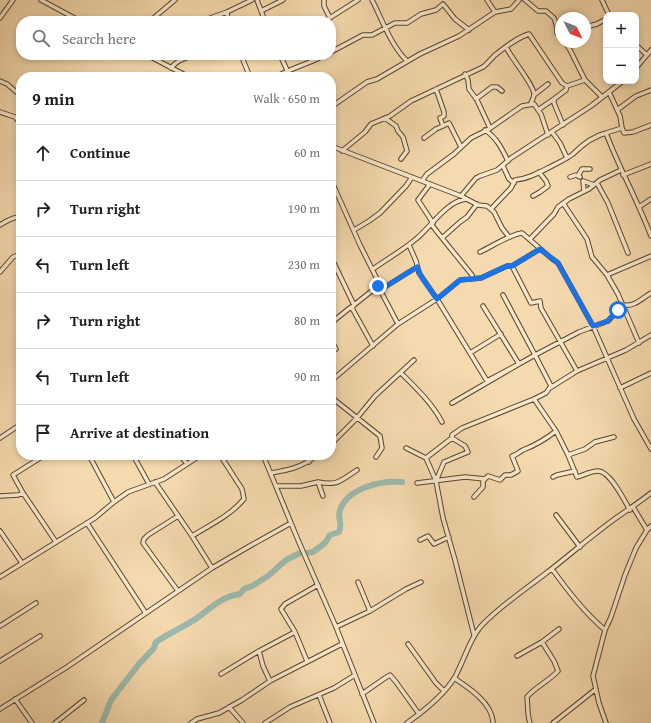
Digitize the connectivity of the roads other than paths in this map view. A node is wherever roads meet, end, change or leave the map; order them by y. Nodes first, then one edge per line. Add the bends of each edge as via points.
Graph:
1 (13, 0) edge
2 (41, 0) edge
3 (175, 0) edge
4 (252, 0) edge
5 (256, 0) edge
6 (283, 0) edge
7 (324, 0) edge
8 (358, 0) edge
9 (372, 0) edge
10 (486, 0) edge
11 (522, 0) edge
12 (602, 0) edge
13 (261, 11) junction
14 (228, 12) junction
15 (495, 12) junction
16 (608, 12) edge
17 (71, 16) edge
18 (156, 16) edge
19 (216, 16) edge
20 (228, 16) edge
21 (263, 16) edge
22 (329, 16) edge
23 (333, 16) edge
24 (0, 18) edge
25 (555, 21) edge
26 (603, 21) edge
27 (591, 26) edge
28 (386, 29) junction
29 (469, 30) junction
30 (506, 47) junction
31 (568, 48) edge
32 (639, 48) edge
33 (336, 49) edge
34 (651, 50) edge
35 (647, 55) junction
36 (156, 60) edge
37 (181, 60) edge
38 (242, 60) edge
39 (282, 60) edge
40 (316, 60) edge
41 (406, 62) junction
42 (639, 64) edge
43 (171, 68) junction
44 (287, 70) junction
45 (179, 72) edge
46 (248, 72) edge
47 (284, 72) edge
48 (465, 74) junction
49 (585, 80) junction
50 (0, 81) edge
51 (548, 84) dead end
52 (619, 84) edge
53 (567, 86) junction
54 (436, 89) junction
55 (651, 90) edge
56 (502, 91) dead end
57 (16, 92) edge
58 (609, 92) junction
59 (534, 95) junction
60 (602, 97) junction
61 (476, 99) junction
62 (554, 99) junction
63 (336, 103) edge
64 (531, 103) junction
65 (538, 110) junction
66 (617, 110) junction
67 (0, 112) edge
68 (16, 118) edge
69 (385, 118) junction
70 (563, 125) junction
71 (651, 125) edge
72 (443, 126) junction
73 (490, 128) junction
74 (622, 128) junction
75 (485, 130) junction
76 (552, 132) junction
77 (606, 133) junction
78 (548, 134) junction
79 (424, 138) dead end
80 (336, 148) edge
81 (461, 148) junction
82 (342, 151) junction
83 (567, 158) junction
84 (401, 159) dead end
85 (508, 161) junction
86 (651, 164) edge
87 (503, 166) junction
88 (590, 169) dead end
89 (621, 170) junction
90 (539, 172) junction
91 (623, 175) junction
92 (579, 176) junction
93 (412, 177) junction
94 (570, 177) dead end
95 (422, 181) junction
96 (583, 181) junction
97 (514, 182) junction
98 (430, 184) junction
99 (596, 184) junction
100 (336, 191) edge
101 (584, 191) junction
102 (459, 196) junction
103 (533, 196) dead end
104 (651, 199) edge
105 (468, 200) junction
106 (563, 203) junction
107 (477, 204) junction
108 (453, 205) junction
109 (639, 207) junction
110 (491, 209) junction
111 (16, 216) edge
112 (432, 224) junction
113 (0, 225) edge
114 (354, 230) junction
115 (651, 236) edge
116 (509, 237) junction
117 (442, 238) junction
118 (530, 239) junction
119 (409, 244) junction
120 (540, 249) junction
121 (480, 252) dead end
122 (628, 253) dead end
123 (16, 256) edge
124 (651, 256) edge
125 (512, 266) junction
126 (336, 267) edge
127 (417, 267) junction
128 (373, 269) junction
129 (0, 272) edge
130 (607, 275) junction
131 (473, 279) junction
132 (379, 288) junction
133 (651, 293) edge
134 (503, 296) dead end
135 (437, 299) junction
136 (354, 305) junction
137 (483, 306) dead end
138 (623, 306) junction
139 (336, 319) edge
140 (398, 324) junction
141 (593, 326) junction
142 (501, 334) junction
143 (651, 335) edge
144 (560, 342) junction
145 (639, 342) junction
146 (373, 346) junction
147 (470, 353) junction
148 (535, 355) junction
149 (607, 358) junction
150 (414, 360) dead end
151 (519, 364) junction
152 (577, 372) junction
153 (401, 373) junction
154 (651, 373) edge
155 (336, 377) edge
156 (550, 388) junction
157 (620, 388) junction
158 (534, 399) junction
159 (336, 401) edge
160 (452, 403) dead end
161 (357, 418) junction
162 (442, 422) dead end
163 (16, 427) edge
164 (556, 431) junction
165 (614, 437) dead end
166 (0, 438) edge
167 (452, 438) junction
168 (336, 439) edge
169 (406, 448) dead end
170 (651, 449) edge
171 (568, 454) junction
172 (376, 457) dead end
173 (426, 458) junction
174 (37, 460) edge
175 (92, 460) edge
176 (136, 460) edge
177 (184, 460) edge
178 (193, 460) edge
179 (223, 460) edge
180 (265, 460) edge
181 (311, 460) edge
182 (309, 462) joint
183 (187, 464) junction
184 (357, 470) dead end
185 (574, 471) junction
186 (271, 473) junction
187 (553, 477) dead end
188 (485, 479) junction
189 (436, 481) junction
190 (155, 482) junction
191 (318, 482) junction
192 (418, 483) dead end
193 (149, 484) junction
194 (276, 486) junction
195 (23, 493) junction
196 (651, 494) edge
197 (0, 496) edge
198 (323, 496) dead end
199 (474, 497) dead end
200 (114, 502) junction
201 (631, 508) junction
202 (556, 515) dead end
203 (178, 516) junction
204 (87, 523) junction
205 (291, 523) junction
206 (651, 526) edge
207 (647, 530) junction
208 (0, 531) edge
209 (192, 536) junction
210 (449, 537) junction
211 (420, 540) dead end
212 (56, 542) junction
213 (580, 547) junction
214 (22, 563) junction
215 (212, 568) junction
216 (552, 569) junction
217 (0, 578) edge
218 (358, 582) dead end
219 (421, 582) dead end
220 (318, 585) junction
221 (178, 591) junction
222 (36, 603) dead end
223 (370, 611) junction
224 (145, 612) junction
225 (0, 626) edge
226 (336, 627) junction
227 (559, 629) dead end
228 (605, 630) junction
229 (295, 632) junction
230 (474, 635) junction
231 (40, 636) dead end
232 (542, 642) junction
233 (342, 644) junction
234 (408, 644) dead end
235 (259, 651) junction
236 (517, 656) dead end
237 (307, 661) junction
238 (0, 662) edge
239 (222, 674) dead end
240 (355, 675) junction
241 (454, 678) junction
242 (270, 681) junction
243 (596, 689) junction
244 (444, 690) junction
245 (362, 694) junction
246 (319, 695) junction
247 (15, 700) junction
248 (84, 700) dead end
249 (229, 707) junction
250 (0, 709) edge
251 (419, 714) junction
252 (606, 721) edge
253 (494, 722) edge
254 (32, 723) edge
255 (54, 723) edge
256 (191, 723) edge
257 (243, 723) edge
258 (265, 723) edge
259 (330, 723) edge
260 (374, 723) edge
261 (407, 723) edge
262 (530, 723) edge
263 (553, 723) edge
264 (602, 723) edge

1 - 24 street
2 - 17 street
3 - 18 street
4 - 14 street
5 - 13 street
6 - 13 street
7 - 22 street
8 - 23 street
9 - 28 street
10 - 15 street
11 - 15 street via 511,9
11 - 25 street via 538,11 546,11
12 - 16 street
13 - 21 street
14 - 19 street
14 - 20 street
15 - 29 street
26 - 27 street
28 - 29 street via 395,23 407,23 421,14 436,10 443,4 455,19
28 - 33 street via 372,35 363,35
28 - 41 street
29 - 41 street
30 - 48 street via 483,67
30 - 53 street via 529,34 562,83
30 - 59 street via 512,60 526,77
31 - 49 street
32 - 35 street
34 - 35 street
35 - 42 street
36 - 43 street
37 - 43 street
38 - 46 street
39 - 44 street
40 - 44 street
41 - 63 street via 367,82
43 - 45 street
44 - 47 street
48 - 54 street
48 - 61 street via 469,89
49 - 53 street
49 - 60 street
50 - 57 street
51 - 59 street
52 - 58 street
53 - 62 street via 566,90
54 - 69 street
54 - 72 street via 444,112 444,116 440,118
55 - 66 street via 636,96
56 - 61 street via 497,87 492,88
58 - 60 street
58 - 66 street
59 - 64 street
60 - 70 street
61 - 73 street
62 - 65 street
62 - 70 street
64 - 65 street
64 - 73 street via 522,106
65 - 78 street
66 - 74 street
67 - 68 street
69 - 82 street via 371,124
69 - 84 street via 396,126 406,142 408,151
70 - 76 street
71 - 74 street via 628,133 624,133
72 - 79 street via 436,128
72 - 81 street via 449,123
73 - 75 street
74 - 77 street
75 - 81 street
75 - 85 street via 500,145
76 - 78 street
76 - 83 street
77 - 83 street via 599,135
77 - 89 street
78 - 85 street
80 - 82 street
81 - 95 street via 427,174
82 - 93 street
83 - 90 street
85 - 87 street
86 - 91 street
87 - 97 street via 509,179
87 - 102 street via 476,178
88 - 92 street via 582,169
89 - 91 street
89 - 99 street
90 - 97 street
90 - 103 street via 548,186
91 - 109 street
92 - 94 street
92 - 96 street
93 - 95 street
93 - 114 street via 380,213
95 - 98 street
96 - 99 street
96 - 101 street
97 - 110 street
98 - 102 street
98 - 112 street via 418,200
99 - 101 street
99 - 122 street via 608,204
100 - 114 street
101 - 106 street
102 - 105 street
102 - 108 street
104 - 109 street
105 - 107 street
105 - 108 street
106 - 118 street
106 - 130 street via 587,239 592,257
107 - 110 street
107 - 117 street via 467,217
108 - 112 street
109 - 115 street
110 - 116 street
111 - 113 street
112 - 117 street
112 - 119 street
114 - 128 street
116 - 118 street via 522,233
116 - 121 street
117 - 131 street
118 - 120 street
119 - 127 street
119 - 128 street
120 - 125 street
120 - 141 street via 558,263
123 - 129 street
124 - 130 street
125 - 131 street via 486,277
125 - 144 street via 531,303 540,301 541,308
126 - 136 street
127 - 132 street
127 - 135 street
128 - 132 street
130 - 138 street
131 - 135 street via 460,280
132 - 136 street
132 - 140 street
133 - 138 street via 642,300
134 - 148 street
135 - 140 street
135 - 147 street
136 - 139 street
136 - 146 street via 352,308
137 - 142 street
138 - 141 street via 608,321
138 - 145 street
140 - 146 street
141 - 144 street
141 - 149 street
142 - 147 street
142 - 151 street
143 - 145 street
144 - 148 street
144 - 152 street
145 - 149 street
146 - 155 street
147 - 151 street via 488,381
148 - 151 street
148 - 156 street
149 - 152 street
149 - 157 street
150 - 153 street
151 - 160 street
152 - 156 street
153 - 161 street via 375,396
153 - 162 street via 426,399
154 - 157 street
156 - 158 street
157 - 170 street
158 - 164 street
158 - 167 street via 459,430
159 - 161 street
161 - 168 street
161 - 172 street via 380,436 382,448
163 - 166 street
164 - 171 street
164 - 188 street via 543,441 512,456 518,471 505,475 500,480 488,476
165 - 171 street
167 - 173 street
167 - 189 street via 465,446 468,452 444,462
169 - 173 street
171 - 185 street
173 - 189 street
174 - 195 street via 13,475
175 - 200 street
176 - 193 street
177 - 183 street
178 - 183 street
179 - 209 street via 242,490 244,499 227,514
180 - 186 street
181 - 182 street
182 - 186 street via 291,470
183 - 190 street
184 - 191 street via 331,485
185 - 187 street
185 - 201 street via 577,477 601,471
186 - 194 street
188 - 189 street via 465,477
188 - 199 street via 483,487
189 - 192 street
189 - 210 street
190 - 193 street
190 - 203 street
191 - 194 street via 301,486
191 - 198 street
193 - 200 street via 128,492
194 - 205 street
195 - 197 street
195 - 212 street
196 - 201 street
200 - 204 street
201 - 207 street
201 - 213 street
202 - 213 street
203 - 209 street
203 - 221 street via 148,535 143,543
204 - 212 street
204 - 224 street
205 - 215 street
205 - 220 street
206 - 207 street
207 - 228 street via 633,556
208 - 214 street
209 - 215 street
210 - 211 street via 435,544 428,536
210 - 230 street
212 - 214 street
213 - 216 street
214 - 217 street
215 - 221 street
216 - 228 street via 569,593
216 - 230 street via 500,607
218 - 223 street
219 - 223 street
220 - 226 street
220 - 229 street via 281,609
221 - 224 street
222 - 225 street
223 - 226 street
224 - 247 street via 78,660
226 - 233 street
227 - 232 street
228 - 243 street via 593,676
229 - 235 street
229 - 237 street
230 - 241 street
231 - 238 street
232 - 236 street
232 - 262 street via 558,671 527,697
233 - 237 street
233 - 240 street
234 - 244 street
235 - 239 street
235 - 242 street
237 - 242 street
240 - 245 street
240 - 246 street
241 - 244 street
241 - 253 street via 476,694 491,711
242 - 249 street
243 - 252 street
243 - 263 street
244 - 251 street
245 - 251 street via 390,675
245 - 260 street
246 - 258 street via 290,707
246 - 259 street
247 - 250 street
247 - 254 street
248 - 255 street
249 - 256 street
249 - 257 street
251 - 261 street
252 - 264 street

